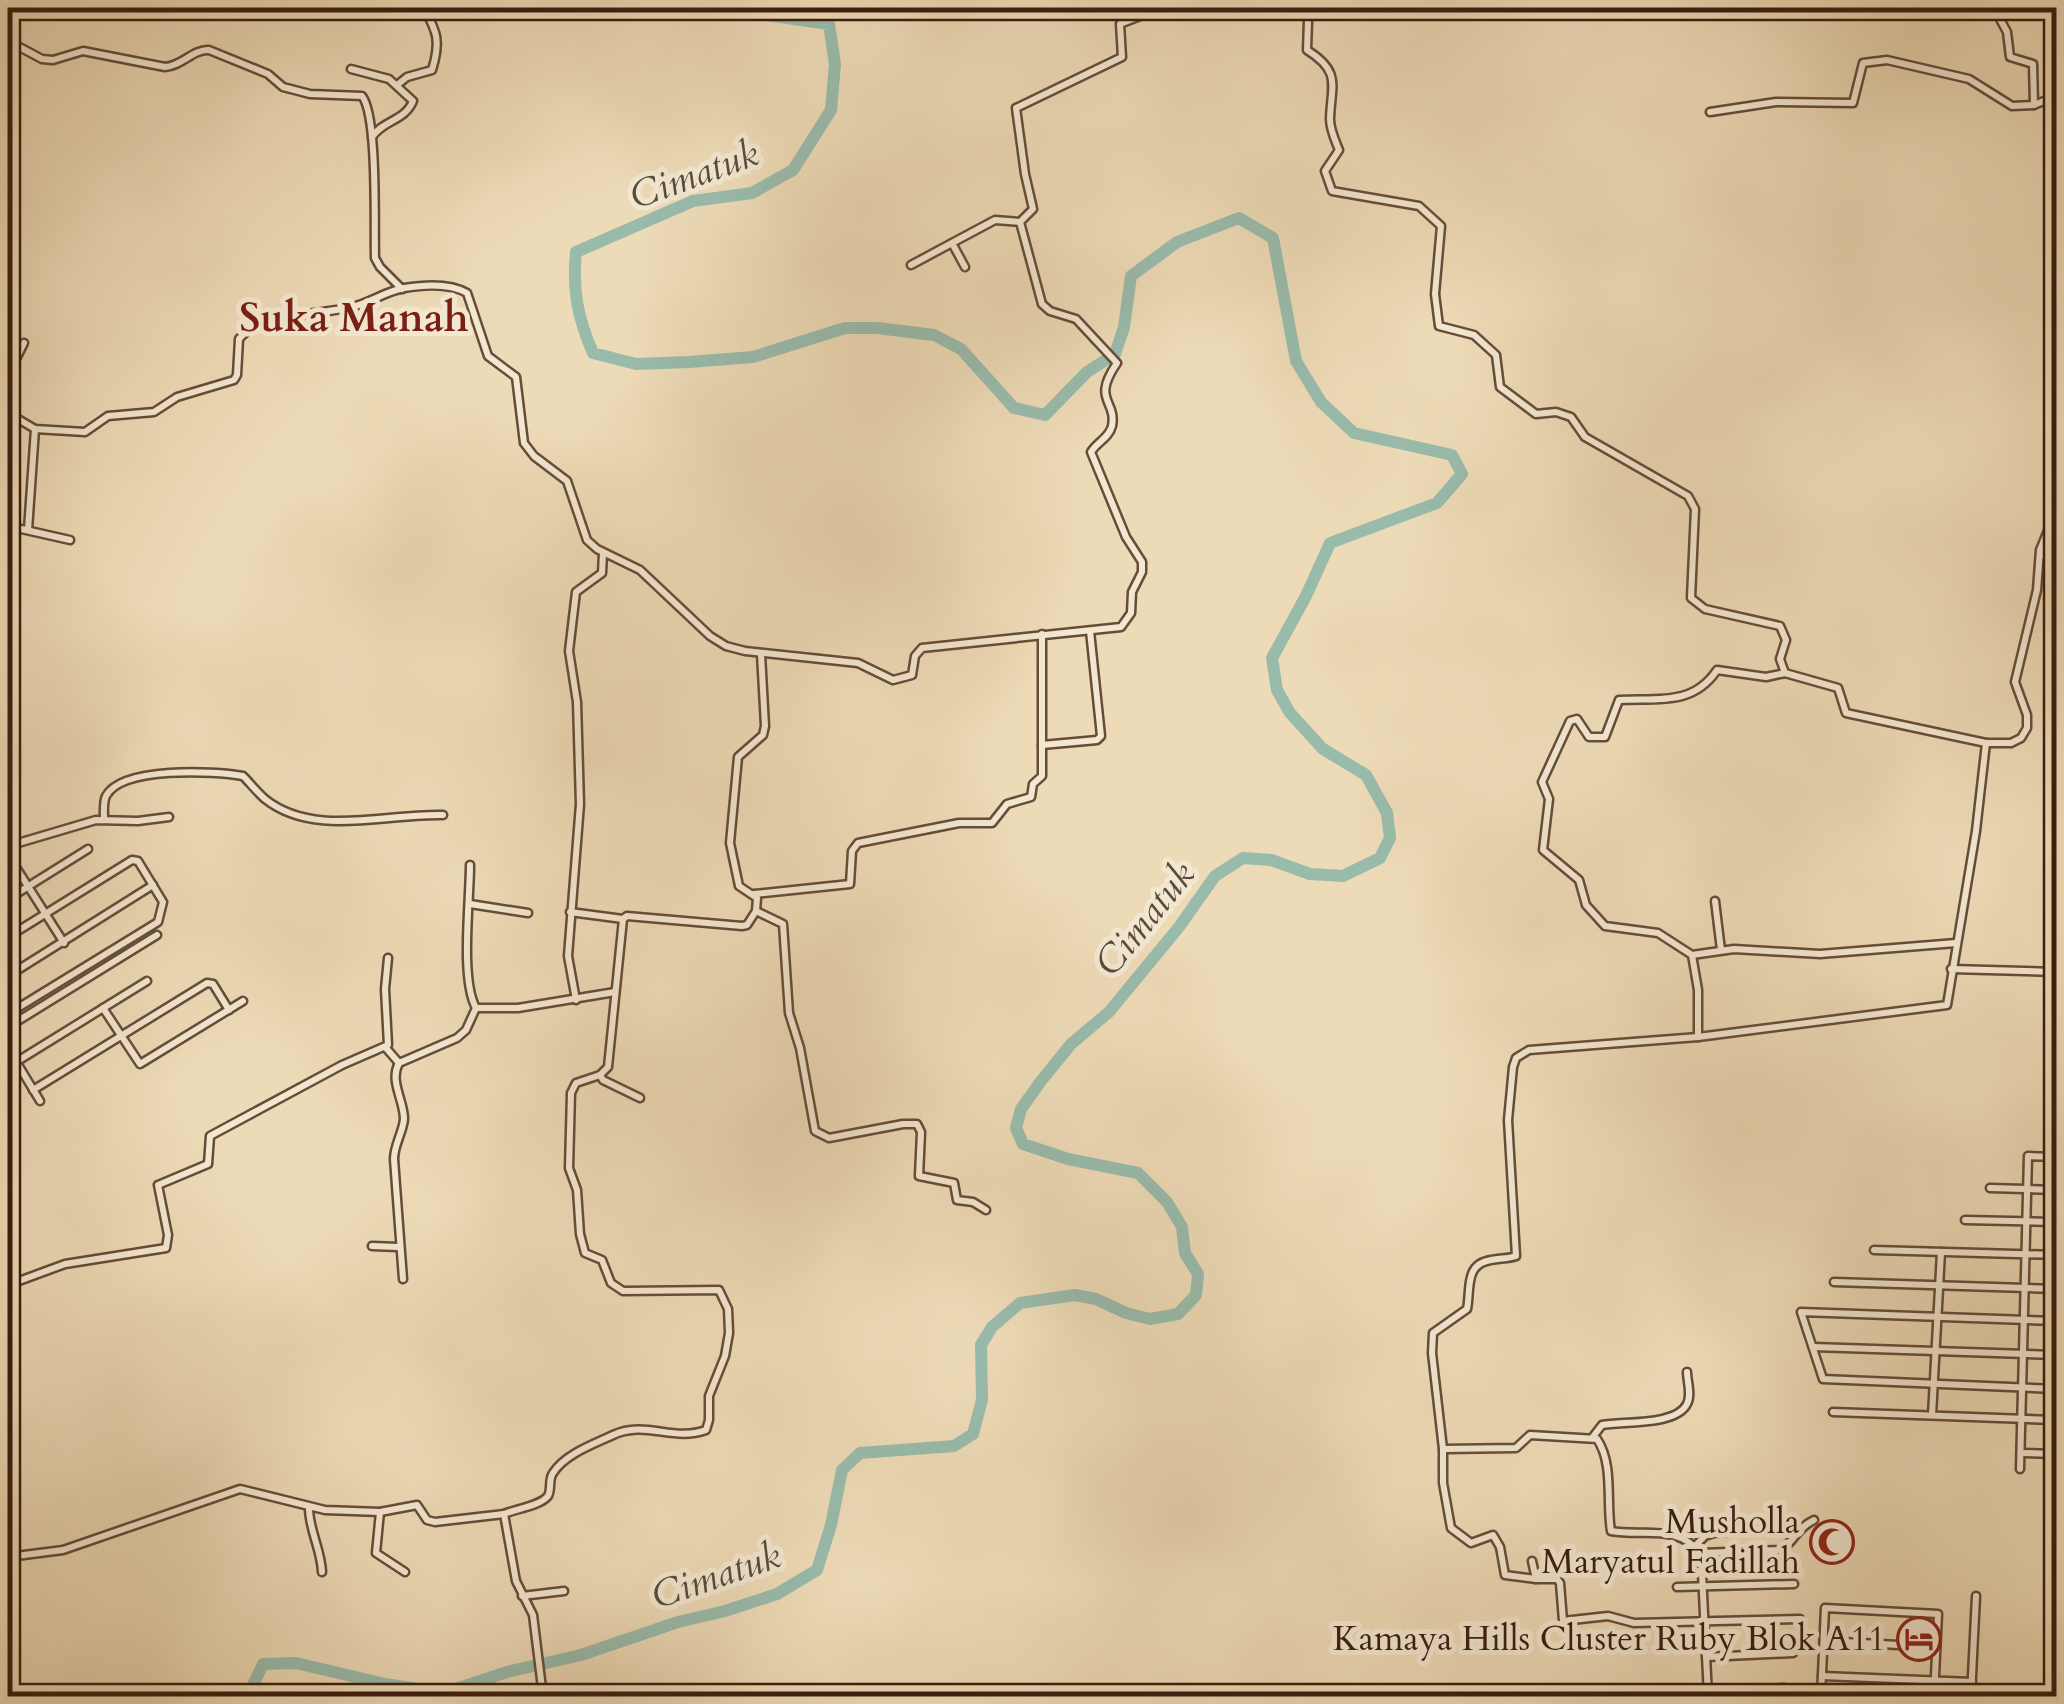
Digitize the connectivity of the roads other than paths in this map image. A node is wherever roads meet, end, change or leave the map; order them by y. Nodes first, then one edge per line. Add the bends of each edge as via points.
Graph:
1 (424, 8) edge
2 (1151, 8) edge
3 (1302, 8) edge
4 (1994, 8) edge
5 (8, 41) edge
6 (2056, 54) edge
7 (351, 69) dead end
8 (397, 85) junction
9 (2053, 96) edge
10 (2034, 104) junction
11 (1710, 112) dead end
12 (371, 138) junction
13 (1020, 222) junction
14 (952, 243) junction
15 (911, 264) dead end
16 (965, 267) dead end
17 (402, 288) junction
18 (24, 343) dead end
19 (8, 366) edge
20 (8, 413) edge
21 (34, 428) junction
22 (2056, 512) edge
23 (8, 526) edge
24 (28, 530) junction
25 (70, 540) dead end
26 (602, 552) junction
27 (2042, 555) junction
28 (2056, 561) edge
29 (1090, 632) junction
30 (1042, 634) junction
31 (761, 654) junction
32 (1785, 673) junction
33 (1986, 742) junction
34 (1042, 745) junction
35 (443, 815) dead end
36 (169, 817) dead end
37 (104, 819) junction
38 (8, 846) edge
39 (88, 849) dead end
40 (9, 860) edge
41 (470, 866) dead end
42 (154, 885) junction
43 (28, 887) junction
44 (754, 894) junction
45 (8, 900) edge
46 (1715, 901) dead end
47 (470, 904) junction
48 (570, 912) junction
49 (756, 912) junction
50 (45, 914) junction
51 (528, 914) dead end
52 (623, 919) junction
53 (156, 936) dead end
54 (8, 937) edge
55 (64, 943) junction
56 (1956, 943) junction
57 (1721, 950) junction
58 (1692, 955) junction
59 (388, 958) dead end
60 (83, 968) junction
61 (1951, 969) junction
62 (2056, 972) edge
63 (8, 976) edge
64 (89, 977) junction
65 (148, 980) dead end
66 (615, 992) junction
67 (576, 1000) junction
68 (244, 1001) dead end
69 (102, 1008) junction
70 (476, 1008) junction
71 (229, 1010) junction
72 (8, 1014) edge
73 (8, 1028) edge
74 (1698, 1037) junction
75 (121, 1038) junction
76 (8, 1048) edge
77 (386, 1048) junction
78 (16, 1062) junction
79 (399, 1063) junction
80 (600, 1075) junction
81 (34, 1090) junction
82 (640, 1098) dead end
83 (40, 1101) dead end
84 (2056, 1157) edge
85 (1990, 1188) dead end
86 (2027, 1189) junction
87 (2056, 1190) edge
88 (986, 1210) dead end
89 (1965, 1220) dead end
90 (2026, 1221) junction
91 (2056, 1222) edge
92 (372, 1246) dead end
93 (398, 1247) junction
94 (1874, 1250) dead end
95 (1941, 1252) junction
96 (2026, 1254) junction
97 (2056, 1255) edge
98 (403, 1279) dead end
99 (1834, 1282) dead end
100 (8, 1284) edge
101 (1939, 1285) junction
102 (2024, 1288) junction
103 (2056, 1288) edge
104 (1938, 1316) junction
105 (2024, 1320) junction
106 (2056, 1320) edge
107 (1813, 1347) junction
108 (1936, 1351) junction
109 (2023, 1354) junction
110 (2056, 1355) edge
111 (1687, 1372) dead end
112 (1934, 1383) junction
113 (2022, 1389) junction
114 (2056, 1390) edge
115 (1833, 1412) dead end
116 (1932, 1415) junction
117 (2021, 1418) junction
118 (2056, 1420) edge
119 (1592, 1438) junction
120 (1443, 1449) junction
121 (2020, 1453) junction
122 (2056, 1454) edge
123 (2020, 1469) dead end
124 (309, 1508) junction
125 (380, 1512) junction
126 (504, 1514) junction
127 (1814, 1520) dead end
128 (1799, 1526) junction
129 (1695, 1546) junction
130 (1701, 1553) junction
131 (8, 1556) edge
132 (1532, 1561) dead end
133 (322, 1572) dead end
134 (405, 1572) dead end
135 (1536, 1580) junction
136 (1794, 1584) dead end
137 (1676, 1587) dead end
138 (1703, 1587) junction
139 (564, 1591) dead end
140 (522, 1596) junction
141 (1976, 1596) dead end
142 (1800, 1619) dead end
143 (1704, 1621) junction
144 (1824, 1641) junction
145 (1936, 1647) junction
146 (1792, 1653) dead end
147 (1706, 1657) junction
148 (1822, 1676) junction
149 (1935, 1681) junction
150 (1972, 1682) junction
151 (1784, 1688) dead end
152 (1708, 1694) edge
153 (543, 1696) edge
154 (1822, 1696) edge
155 (1934, 1696) edge
156 (1972, 1696) edge

1 - 8 street via 438,36 432,70
2 - 13 street via 1120,24 1122,58 1017,106 1033,210
3 - 32 street via 1307,50 1335,80 1330,124 1339,150 1325,172 1332,190 1419,206 1441,226 1439,326 1474,335 1496,355 1500,386 1536,414 1571,418 1585,437 1688,496 1695,509 1691,598 1705,609 1780,626
4 - 10 street via 2010,57 2033,64
5 - 12 street via 42,59 83,51 165,66 210,50 283,87 362,96
6 - 9 street
7 - 8 street
8 - 12 street via 413,99 411,108
9 - 10 street
10 - 11 street via 2012,106 1970,78 1887,60 1863,64 1853,103 1776,102
12 - 17 street via 375,258
13 - 14 street via 995,220
13 - 29 street via 1044,307 1076,318 1118,362 1105,391 1112,425 1092,454 1143,567 1128,622
14 - 15 street
14 - 16 street
17 - 21 street via 352,307 252,328 239,339 234,380 178,397 154,412 108,416 85,432
17 - 26 street via 467,293 488,356 518,382 524,443 567,482 586,540
18 - 19 street
20 - 21 street
21 - 24 street
22 - 27 street
23 - 24 street
24 - 25 street
26 - 31 street via 640,570 718,642
26 - 48 street via 602,573 576,592 570,630 580,804
27 - 28 street
27 - 33 street via 2015,682 2026,728 2010,742
29 - 30 street
29 - 34 street via 1101,736
30 - 31 street via 922,648 912,674 900,680 858,663
30 - 34 street
31 - 44 street via 765,726 738,756 730,836 740,886
32 - 33 street via 1838,688 1846,713
32 - 58 street via 1717,670 1688,697 1619,700 1605,737 1589,737 1576,719 1542,782 1549,798 1543,850 1578,880 1586,905 1604,926 1658,933
33 - 56 street
34 - 44 street via 1042,776 1032,795 1007,804 995,821 858,843 850,884
35 - 37 street via 322,823 272,804 242,776 180,773 138,777 111,790
36 - 37 street
37 - 38 street
39 - 43 street
40 - 43 street
41 - 47 street
42 - 50 street via 136,860
42 - 55 street
42 - 60 street via 163,902 158,922
43 - 45 street
43 - 50 street
44 - 49 street
46 - 57 street
47 - 51 street
47 - 70 street via 468,972
48 - 52 street
48 - 67 street via 568,967
49 - 52 street via 742,926
49 - 88 street via 783,924 789,1013 816,1131 829,1138 917,1124 919,1176 954,1182 957,1200
50 - 54 street
50 - 55 street
52 - 66 street
53 - 64 street
55 - 63 street
56 - 57 street via 1820,954
56 - 61 street
57 - 58 street
58 - 74 street
59 - 77 street
60 - 64 street
60 - 72 street
61 - 62 street
61 - 74 street via 1945,1007
64 - 73 street
65 - 69 street
66 - 67 street
66 - 80 street via 608,1067
67 - 70 street
68 - 71 street
69 - 75 street
69 - 78 street
70 - 79 street via 464,1033
71 - 75 street via 140,1064
71 - 75 street via 210,983
74 - 120 street via 1529,1050 1516,1058 1508,1120 1518,1251 1513,1258 1478,1264 1466,1309 1433,1334
75 - 81 street
76 - 78 street
77 - 79 street
77 - 100 street via 210,1136 208,1164 158,1186 168,1244 163,1250 65,1264
78 - 81 street
79 - 93 street via 404,1122 394,1148
80 - 82 street
80 - 126 street via 576,1083 571,1093 569,1168 583,1248 602,1260 623,1291 719,1290 728,1309 726,1356 709,1396 706,1430 622,1431 560,1465 545,1498
81 - 83 street
84 - 86 street via 2028,1156
85 - 86 street
86 - 87 street
86 - 90 street
89 - 90 street
90 - 91 street
90 - 96 street
92 - 93 street
93 - 98 street
94 - 95 street
95 - 96 street
95 - 101 street
96 - 97 street
96 - 102 street
99 - 101 street
101 - 102 street
101 - 104 street
102 - 103 street
102 - 105 street
104 - 105 street
104 - 107 street via 1801,1312
104 - 108 street
105 - 106 street
105 - 109 street
107 - 108 street
107 - 112 street via 1823,1378
108 - 109 street
108 - 112 street
109 - 110 street
109 - 113 street
111 - 119 street via 1682,1410 1665,1419 1602,1425
112 - 113 street
112 - 116 street
113 - 114 street
113 - 117 street
115 - 116 street
116 - 117 street
117 - 118 street
117 - 121 street
119 - 120 street via 1530,1435 1516,1448
119 - 129 street via 1603,1449 1611,1530 1666,1532
120 - 135 street via 1451,1528 1470,1543 1493,1535 1505,1574
121 - 122 street
121 - 123 street
124 - 125 street
124 - 131 street via 240,1490 69,1548
124 - 133 street
125 - 126 street via 417,1505 434,1522
125 - 134 street via 376,1553
126 - 140 street
127 - 128 street
128 - 129 street via 1708,1534
128 - 130 street via 1779,1550
129 - 130 street
130 - 138 street
132 - 135 street
135 - 143 street via 1560,1583 1563,1621
136 - 138 street
137 - 138 street
138 - 143 street
139 - 140 street
140 - 153 street via 533,1615
141 - 150 street
142 - 143 street
143 - 147 street
144 - 145 street
144 - 145 street via 1825,1608 1938,1614
144 - 148 street
145 - 149 street
146 - 147 street
147 - 152 street
148 - 149 street
148 - 154 street
149 - 150 street
149 - 155 street
150 - 156 street
151 - 152 street

